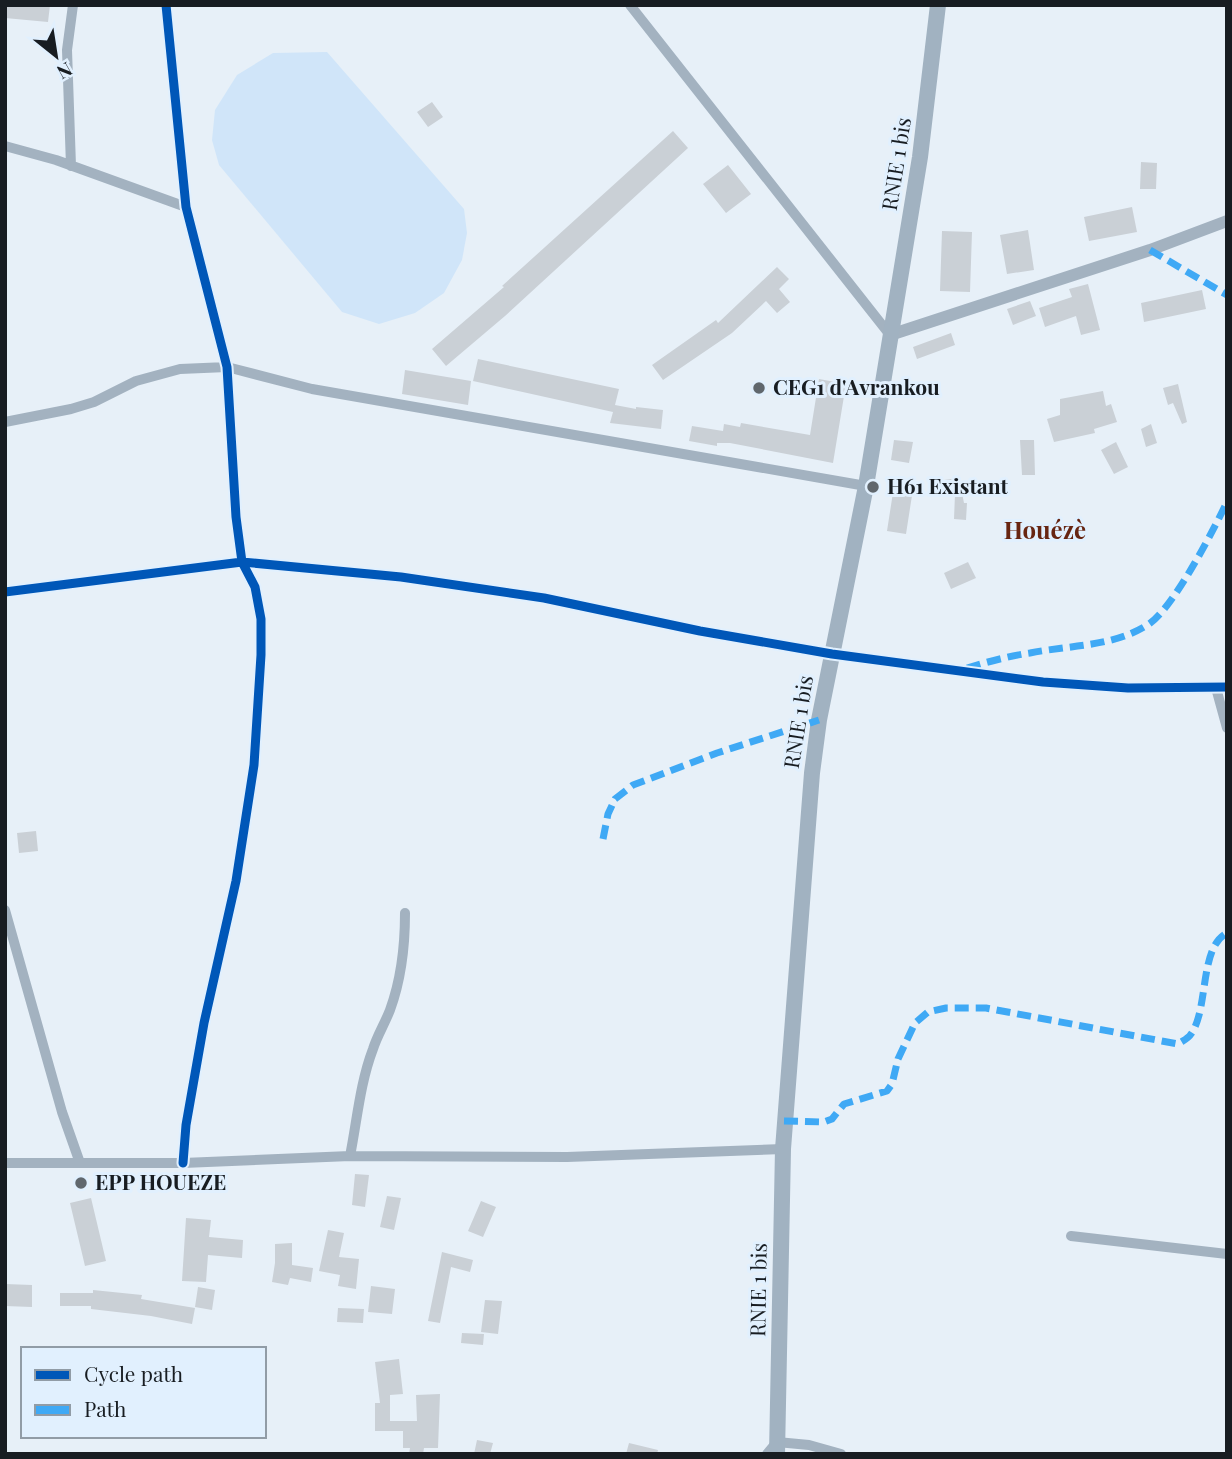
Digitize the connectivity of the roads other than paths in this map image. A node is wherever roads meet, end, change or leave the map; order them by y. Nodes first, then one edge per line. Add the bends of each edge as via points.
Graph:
1 (73, 5) edge
2 (166, 5) edge
3 (630, 5) edge
4 (938, 5) edge
5 (5, 146) edge
6 (71, 166) junction
7 (186, 207) junction
8 (1227, 221) edge
9 (890, 335) junction
10 (227, 368) junction
11 (5, 422) edge
12 (866, 486) junction
13 (242, 562) junction
14 (5, 592) edge
15 (832, 654) junction
16 (1221, 687) edge
17 (1227, 728) edge
18 (5, 910) edge
19 (405, 913) dead end
20 (783, 1149) junction
21 (350, 1156) junction
22 (5, 1163) edge
23 (80, 1163) junction
24 (183, 1163) junction
25 (1071, 1236) dead end
26 (1227, 1254) edge
27 (773, 1450) edge
28 (841, 1454) edge

1 - 6 street via 67,50
2 - 7 street
3 - 9 street
4 - 9 main road, RNIE 1 bis via 920,157
5 - 6 street
6 - 7 street
7 - 10 street
8 - 9 street
9 - 12 main road, RNIE 1 bis
10 - 11 street via 180,369 136,381 71,409
10 - 12 street via 312,389
10 - 13 street
12 - 15 main road, RNIE 1 bis
13 - 14 street
13 - 15 street via 401,577 544,598
13 - 24 street via 255,587 261,619 254,765 236,881 204,1023
15 - 16 street via 1043,682 1128,688
15 - 20 main road, RNIE 1 bis via 812,773
16 - 17 street
18 - 23 street
19 - 21 street via 394,996 370,1060
20 - 21 street via 567,1157
20 - 27 main road, RNIE 1 bis
21 - 24 street
22 - 23 street
23 - 24 street
25 - 26 street
27 - 28 street via 809,1445

